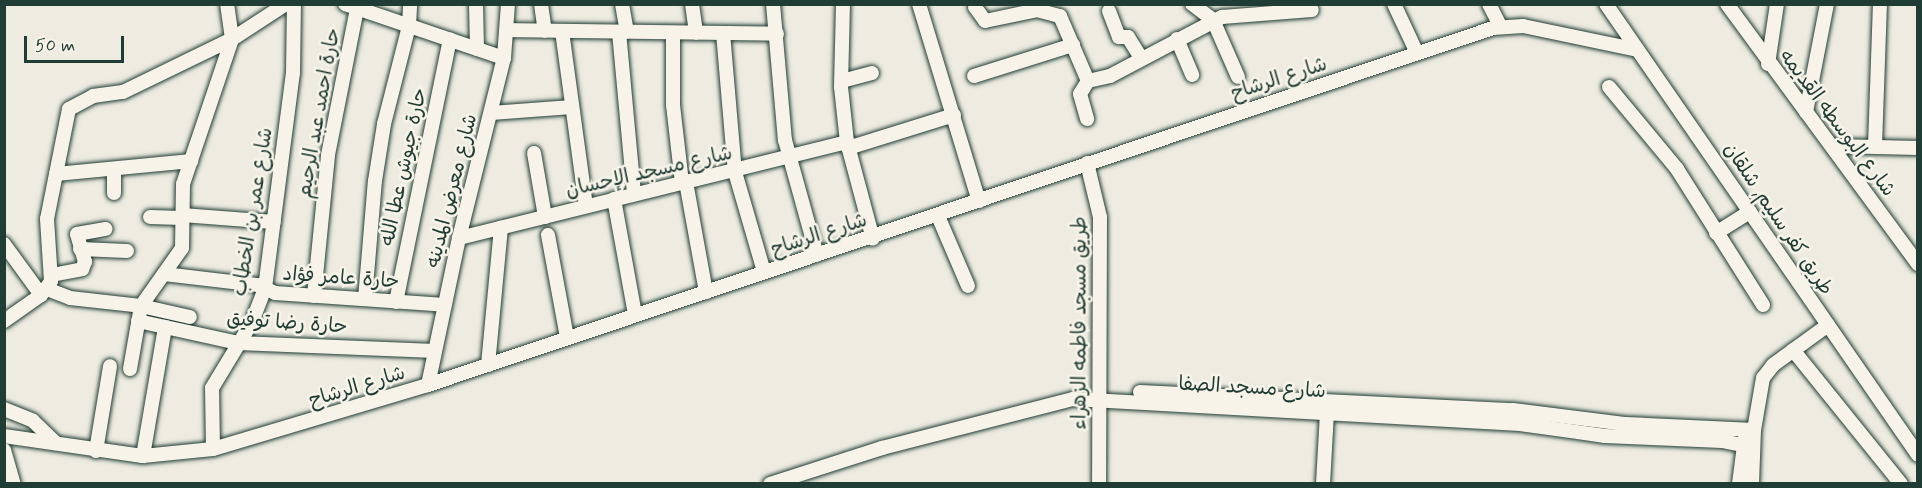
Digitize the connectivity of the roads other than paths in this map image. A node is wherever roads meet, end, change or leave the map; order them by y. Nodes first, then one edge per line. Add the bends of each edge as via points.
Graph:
1 (227, 4) edge
2 (286, 4) edge
3 (294, 4) edge
4 (410, 4) edge
5 (476, 4) edge
6 (508, 4) edge
7 (541, 4) edge
8 (622, 4) edge
9 (692, 4) edge
10 (773, 4) edge
11 (843, 4) edge
12 (919, 4) edge
13 (1192, 4) edge
14 (1217, 4) edge
15 (1394, 4) edge
16 (1489, 4) edge
17 (1606, 4) edge
18 (1727, 4) edge
19 (1777, 4) edge
20 (1827, 4) edge
21 (1880, 4) edge
22 (352, 6) edge
23 (975, 7) dead end
24 (1312, 10) dead end
25 (1108, 11) dead end
26 (1213, 20) junction
27 (409, 26) junction
28 (1500, 26) junction
29 (507, 30) junction
30 (545, 31) junction
31 (562, 31) junction
32 (623, 32) junction
33 (673, 33) junction
34 (696, 33) junction
35 (723, 33) junction
36 (777, 34) junction
37 (232, 39) junction
38 (1177, 39) junction
39 (450, 40) junction
40 (1073, 45) junction
41 (477, 49) junction
42 (1638, 50) junction
43 (1417, 53) junction
44 (504, 58) junction
45 (1141, 58) junction
46 (1768, 64) junction
47 (872, 73) dead end
48 (1192, 75) dead end
49 (974, 76) dead end
50 (1238, 77) dead end
51 (842, 81) junction
52 (1088, 81) junction
53 (1609, 87) dead end
54 (572, 107) junction
55 (491, 112) junction
56 (1806, 112) junction
57 (954, 115) junction
58 (1087, 119) dead end
59 (848, 145) junction
60 (1834, 146) junction
61 (1875, 146) junction
62 (1917, 148) edge
63 (534, 153) dead end
64 (788, 157) junction
65 (191, 161) junction
66 (1087, 164) junction
67 (114, 169) junction
68 (735, 172) junction
69 (56, 174) junction
70 (684, 183) junction
71 (114, 193) dead end
72 (634, 194) junction
73 (614, 199) junction
74 (979, 201) junction
75 (586, 206) junction
76 (1750, 212) junction
77 (938, 216) junction
78 (150, 217) dead end
79 (182, 217) junction
80 (545, 217) junction
81 (274, 222) junction
82 (501, 228) junction
83 (106, 229) dead end
84 (1716, 232) junction
85 (548, 235) dead end
86 (459, 238) junction
87 (873, 239) junction
88 (4, 244) edge
89 (80, 249) junction
90 (127, 251) dead end
91 (817, 255) junction
92 (1917, 264) edge
93 (764, 273) junction
94 (52, 274) junction
95 (164, 274) junction
96 (968, 285) dead end
97 (265, 288) junction
98 (44, 292) junction
99 (706, 292) junction
100 (314, 296) junction
101 (365, 299) junction
102 (396, 302) junction
103 (445, 305) junction
104 (1763, 305) dead end
105 (141, 306) junction
106 (635, 315) junction
107 (190, 317) dead end
108 (4, 321) edge
109 (138, 321) junction
110 (1828, 326) junction
111 (165, 327) junction
112 (567, 338) junction
113 (238, 343) junction
114 (1793, 350) junction
115 (435, 351) junction
116 (488, 365) junction
117 (110, 366) dead end
118 (130, 369) dead end
119 (428, 385) junction
120 (1101, 395) junction
121 (4, 409) edge
122 (1327, 412) junction
123 (1754, 429) junction
124 (4, 436) edge
125 (56, 443) junction
126 (1742, 445) junction
127 (4, 450) edge
128 (213, 450) junction
129 (96, 451) junction
130 (1917, 455) edge
131 (143, 456) junction
132 (14, 483) edge
133 (770, 483) edge
134 (1100, 483) edge
135 (1323, 483) edge
136 (1739, 483) edge
137 (1752, 483) edge
138 (1901, 483) edge

1 - 37 street
2 - 37 street
3 - 81 street, شارع عمر بن الخطاب via 293,73
4 - 27 street
5 - 41 street
6 - 29 street, شارع معرض المدينه
7 - 30 street
8 - 32 street
9 - 34 street
10 - 36 street
11 - 51 street
12 - 57 street
13 - 26 street
14 - 26 street
15 - 43 street
16 - 28 street
17 - 42 street, طريق كفر سليم, شلقان
18 - 46 street, شارع البوسطه القديمه
19 - 46 street
20 - 56 street
21 - 61 street
22 - 27 street
22 - 100 street, حارة احمد عبد الرحيم via 328,155
23 - 40 street via 985,21 1037,10 1060,16
24 - 26 street
25 - 45 street via 1119,37 1128,36
26 - 38 street
26 - 50 street
27 - 39 street
27 - 101 street via 384,124
28 - 42 street, شارع الرشاح via 1523,26
28 - 43 street, شارع الرشاح
29 - 30 street
29 - 44 street, شارع معرض المدينه
30 - 31 street
31 - 32 street
31 - 54 street
32 - 33 street
32 - 72 street
33 - 34 street
33 - 70 street via 673,105
34 - 35 street
35 - 36 street
35 - 68 street
36 - 64 street
37 - 65 street
37 - 69 street via 123,92 74,104 65,115
38 - 45 street
38 - 48 street
39 - 41 street
39 - 102 street, حارة جيوش عطا الله
40 - 49 street
40 - 52 street
41 - 44 street
42 - 76 street, طريق كفر سليم, شلقان
43 - 66 street, شارع الرشاح
44 - 55 street, شارع معرض المدينه
45 - 52 street via 1110,76
46 - 56 street, شارع البوسطه القديمه
47 - 51 street
51 - 59 street
52 - 58 street via 1080,94
53 - 84 street via 1677,169
54 - 55 street
54 - 75 street
55 - 86 street, شارع معرض المدينه
56 - 60 street, شارع البوسطه القديمه
57 - 59 street, شارع مسجد الإحسان
57 - 74 street
59 - 64 street, شارع مسجد الإحسان
59 - 87 street
60 - 61 street
60 - 92 street, شارع البوسطه القديمه
61 - 62 street
63 - 80 street
64 - 68 street, شارع مسجد الإحسان
64 - 91 street
65 - 67 street
65 - 79 street via 183,184
66 - 74 street, شارع الرشاح
66 - 120 street, طريق مسجد فاطمه الزهراء via 1100,217
67 - 69 street
67 - 71 street
68 - 70 street, شارع مسجد الإحسان
68 - 93 street
69 - 94 street via 46,236
70 - 72 street, شارع مسجد الإحسان
70 - 99 street
72 - 73 street, شارع مسجد الإحسان
73 - 75 street, شارع مسجد الإحسان
73 - 106 street
74 - 77 street, شارع الرشاح
75 - 80 street, شارع مسجد الإحسان
76 - 84 street
76 - 110 street, طريق كفر سليم, شلقان
77 - 87 street, شارع الرشاح
77 - 96 street
78 - 79 street
79 - 81 street
79 - 95 street via 182,248
80 - 82 street, شارع مسجد الإحسان
81 - 97 street, شارع عمر بن الخطاب
82 - 86 street, شارع مسجد الإحسان
82 - 116 street
83 - 89 street via 88,225 77,234
84 - 104 street
85 - 112 street
86 - 103 street, شارع معرض المدينه
87 - 91 street, شارع الرشاح
88 - 98 street
89 - 90 street
89 - 94 street via 85,261 82,269
91 - 93 street, شارع الرشاح
93 - 99 street, شارع الرشاح
94 - 98 street
95 - 97 street, حارة عامر فؤاد
95 - 105 street
97 - 100 street, حارة عامر فؤاد via 275,293
97 - 113 street, شارع عمر بن الخطاب via 252,322
98 - 105 street
98 - 108 street
99 - 106 street, شارع الرشاح
100 - 101 street, حارة عامر فؤاد
101 - 102 street, حارة عامر فؤاد
102 - 103 street, حارة عامر فؤاد
103 - 115 street, شارع معرض المدينه
105 - 107 street
105 - 109 street
106 - 112 street, شارع الرشاح
109 - 111 street, حارة رضا توفيق
109 - 118 street
110 - 114 street
110 - 130 street, طريق كفر سليم, شلقان
111 - 113 street, حارة رضا توفيق
111 - 131 street
112 - 116 street, شارع الرشاح
113 - 115 street, حارة رضا توفيق
113 - 128 street, شارع عمر بن الخطاب via 212,388
114 - 123 street via 1763,378
114 - 138 street
115 - 119 street, شارع معرض المدينه
116 - 119 street, شارع الرشاح
117 - 129 street
119 - 128 street, شارع الرشاح
120 - 122 street, شارع مسجد الصفا
120 - 123 street, شارع مسجد الصفا via 1513,410 1626,424
120 - 133 street, شارع مسجد الصفا via 1043,404
120 - 134 street, طريق مسجد فاطمه الزهراء
121 - 125 street via 33,421
122 - 126 street, شارع مسجد الصفا via 1520,424 1605,436
122 - 135 street
123 - 126 street
123 - 137 street
124 - 125 street, شارع الرشاح
125 - 129 street, شارع الرشاح
126 - 136 street
127 - 132 street
128 - 131 street, شارع الرشاح
129 - 131 street, شارع الرشاح

